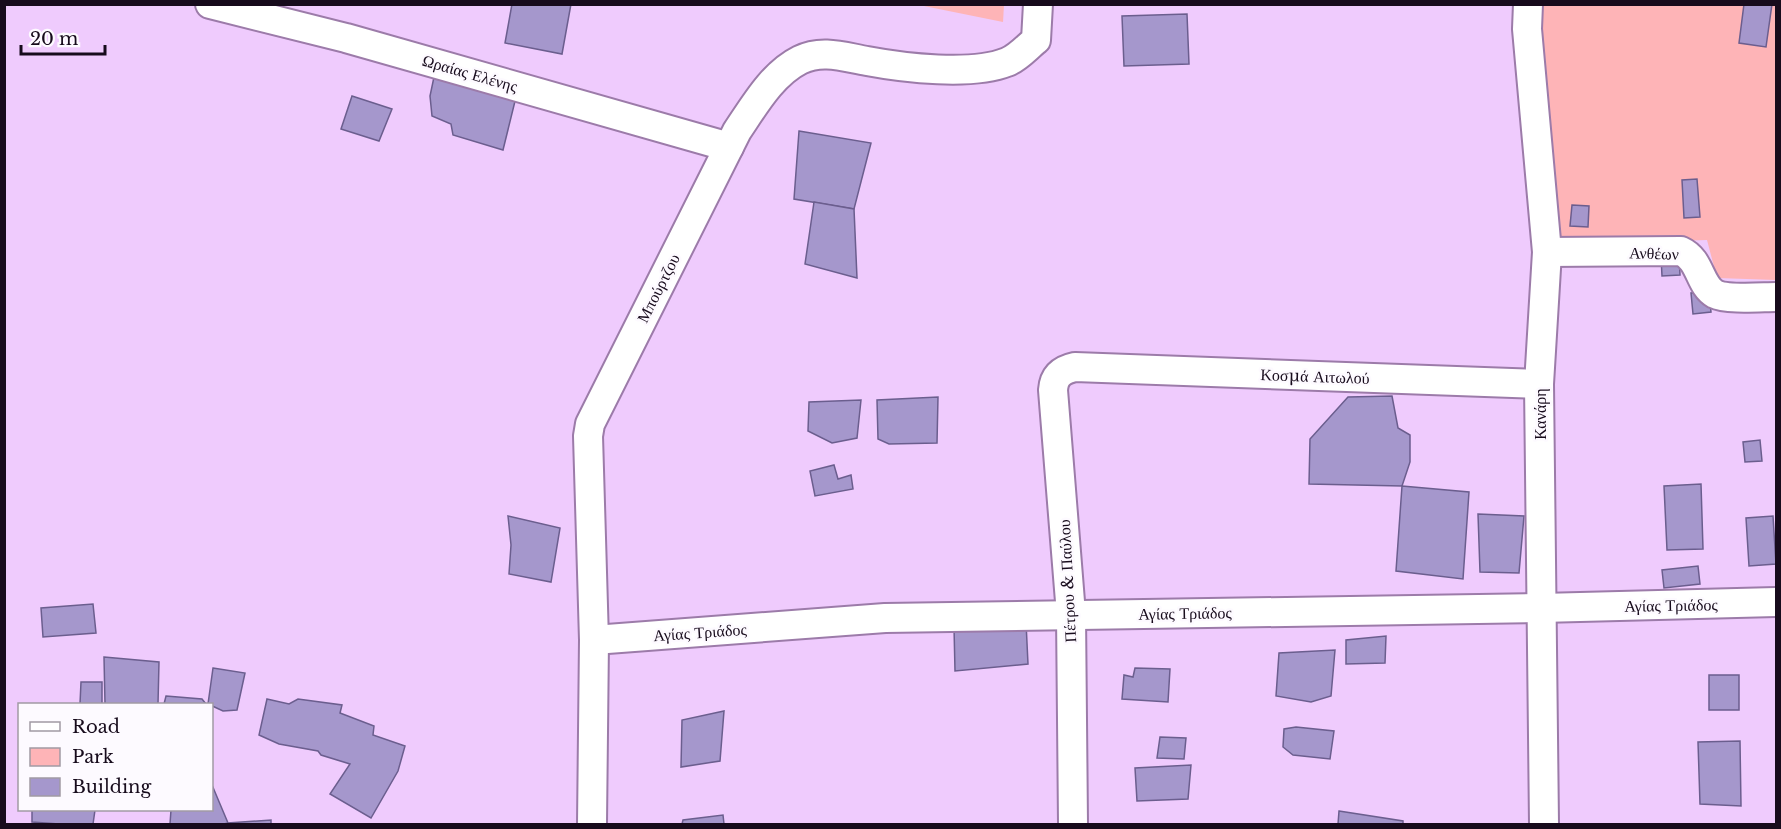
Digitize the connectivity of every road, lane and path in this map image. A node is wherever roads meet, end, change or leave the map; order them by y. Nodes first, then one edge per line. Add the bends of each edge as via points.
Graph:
1 (210, 4) edge
2 (1038, 4) edge
3 (1528, 4) edge
4 (729, 147) junction
5 (1546, 252) junction
6 (1776, 297) edge
7 (1091, 368) joint
8 (1539, 384) junction
9 (1776, 602) edge
10 (1541, 608) junction
11 (1071, 614) junction
12 (594, 640) junction
13 (592, 825) edge
14 (1073, 825) edge
15 (1545, 825) edge

1 - 4 street, Ωραίας Ελένης via 346,38
2 - 4 street, Μπούρτζου via 1036,40 1010,62 987,69 934,69 831,54 798,61 765,90
3 - 5 street, Κανάρη
4 - 12 street, Μπούρτζου via 590,424
5 - 6 street, Ανθέων via 1681,251 1691,257 1715,294
5 - 8 street, Κανάρη
7 - 8 street, Κοσμά Αιτωλού
7 - 11 street, Πέτρου & Παύλου via 1066,369 1054,381 1053,390
8 - 10 street, Κανάρη
9 - 10 street, Αγίας Τριάδος
10 - 11 street, Αγίας Τριάδος
10 - 15 street, Κανάρη
11 - 12 street, Αγίας Τριάδος via 885,618
11 - 14 street, Πέτρου & Παύλου
12 - 13 street, Μπούρτζου

